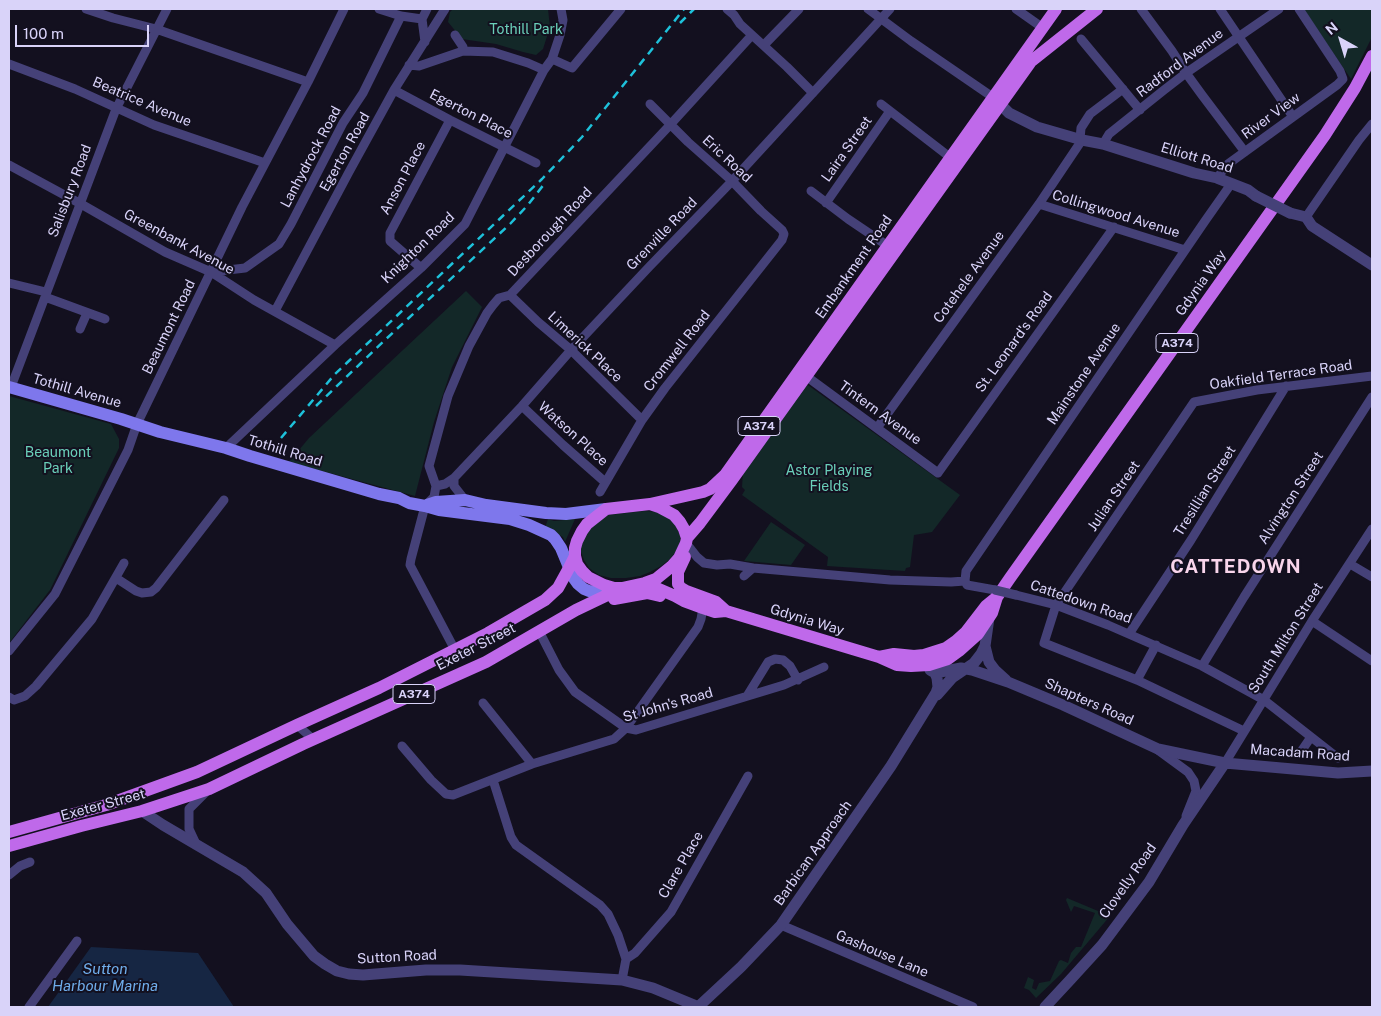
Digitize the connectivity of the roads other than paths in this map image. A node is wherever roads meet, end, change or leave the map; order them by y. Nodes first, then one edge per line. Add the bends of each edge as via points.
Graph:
1 (86, 9) edge
2 (167, 9) edge
3 (344, 9) edge
4 (379, 9) edge
5 (427, 9) edge
6 (445, 9) edge
7 (561, 9) edge
8 (621, 9) edge
9 (727, 9) edge
10 (799, 9) edge
11 (868, 9) edge
12 (890, 9) edge
13 (1016, 9) edge
14 (1056, 9) edge
15 (1097, 9) edge
16 (1141, 9) edge
17 (1220, 9) edge
18 (1279, 9) edge
19 (1299, 9) edge
20 (401, 16) junction
21 (881, 18) junction
22 (422, 19) junction
23 (1043, 28) junction
24 (156, 29) junction
25 (455, 35) dead end
26 (752, 35) junction
27 (1238, 37) junction
28 (1081, 39) dead end
29 (425, 42) junction
30 (764, 46) junction
31 (463, 51) junction
32 (1372, 56) edge
33 (552, 58) junction
34 (1030, 63) junction
35 (9, 64) edge
36 (409, 65) junction
37 (1372, 68) edge
38 (544, 70) junction
39 (1186, 73) junction
40 (1009, 76) junction
41 (308, 82) junction
42 (1355, 88) junction
43 (1122, 89) junction
44 (394, 90) junction
45 (813, 93) junction
46 (997, 101) junction
47 (650, 104) dead end
48 (881, 104) dead end
49 (116, 109) junction
50 (1140, 110) junction
51 (890, 111) junction
52 (1293, 117) junction
53 (450, 120) junction
54 (1372, 124) edge
55 (670, 125) junction
56 (1081, 140) junction
57 (1103, 144) junction
58 (505, 146) junction
59 (1245, 152) junction
60 (951, 158) junction
61 (265, 163) junction
62 (536, 163) dead end
63 (9, 165) edge
64 (1217, 178) junction
65 (732, 181) junction
66 (1231, 184) junction
67 (811, 191) dead end
68 (826, 203) junction
69 (81, 204) junction
70 (1039, 204) junction
71 (1306, 217) junction
72 (1114, 227) junction
73 (784, 234) joint
74 (888, 246) junction
75 (1185, 250) junction
76 (1372, 266) edge
77 (421, 268) junction
78 (211, 272) junction
79 (9, 283) edge
80 (45, 295) junction
81 (510, 295) junction
82 (274, 311) junction
83 (87, 313) junction
84 (105, 319) dead end
85 (80, 329) dead end
86 (335, 345) junction
87 (571, 350) junction
88 (806, 376) junction
89 (1372, 376) edge
90 (1286, 386) junction
91 (10, 387) edge
92 (1372, 397) edge
93 (1194, 402) joint
94 (522, 406) junction
95 (642, 420) junction
96 (136, 424) junction
97 (877, 428) junction
98 (226, 448) junction
99 (938, 473) joint
100 (454, 478) junction
101 (605, 482) junction
102 (436, 486) junction
103 (600, 492) dead end
104 (224, 500) dead end
105 (465, 500) junction
106 (650, 504) junction
107 (425, 506) junction
108 (606, 509) junction
109 (1372, 529) edge
110 (686, 543) junction
111 (575, 556) junction
112 (124, 563) dead end
113 (1350, 564) junction
114 (569, 568) junction
115 (754, 568) junction
116 (744, 576) dead end
117 (116, 578) junction
118 (1372, 578) edge
119 (964, 581) junction
120 (645, 584) junction
121 (618, 588) junction
122 (997, 597) junction
123 (684, 601) junction
124 (1056, 605) junction
125 (703, 608) junction
126 (576, 610) junction
127 (726, 611) junction
128 (989, 618) junction
129 (1312, 622) junction
130 (539, 631) junction
131 (1130, 634) junction
132 (1156, 645) junction
133 (985, 646) junction
134 (455, 650) junction
135 (9, 651) edge
136 (878, 657) junction
137 (1372, 662) edge
138 (919, 666) junction
139 (1202, 666) junction
140 (824, 667) dead end
141 (966, 669) junction
142 (935, 673) junction
143 (798, 680) junction
144 (1137, 680) junction
145 (1008, 682) junction
146 (747, 696) junction
147 (9, 697) edge
148 (933, 700) junction
149 (1264, 700) junction
150 (483, 703) dead end
151 (296, 725) junction
152 (626, 728) junction
153 (1244, 731) junction
154 (1311, 737) junction
155 (314, 740) junction
156 (402, 746) dead end
157 (1158, 749) junction
158 (1300, 753) dead end
159 (1338, 758) dead end
160 (1225, 763) junction
161 (532, 764) junction
162 (1372, 771) edge
163 (748, 776) dead end
164 (493, 780) junction
165 (209, 789) junction
166 (106, 805) junction
167 (142, 811) junction
168 (1183, 825) junction
169 (9, 832) edge
170 (196, 844) junction
171 (11, 848) edge
172 (30, 862) dead end
173 (9, 875) edge
174 (781, 925) junction
175 (77, 941) dead end
176 (626, 959) junction
177 (622, 980) junction
178 (29, 1007) edge
179 (699, 1007) edge
180 (973, 1007) edge
181 (1045, 1007) edge

1 - 24 street
2 - 24 street, Salisbury Road
3 - 41 street, Beaumont Road
4 - 20 street
5 - 22 street
6 - 29 street, Egerton Road
7 - 33 street, Knighton Road via 563,20
8 - 33 street via 572,68
9 - 26 street
10 - 30 street
11 - 21 street
12 - 21 street, Grenville Road
13 - 23 street
14 - 23 main road, Embankment Road / A374
15 - 34 main road
16 - 39 street
17 - 27 street
18 - 27 street, Radford Avenue
19 - 52 street, River View via 1343,79
20 - 22 street
20 - 78 street, Lanhydrock Road via 363,93 343,123 279,244 245,268
21 - 45 street, Grenville Road
21 - 46 street
22 - 29 street
23 - 40 main road, Embankment Road / A374
24 - 41 street
24 - 49 street, Salisbury Road
25 - 31 street
26 - 30 street
26 - 55 street, Desborough Road
27 - 39 street, Radford Avenue
27 - 52 street
28 - 43 street
29 - 36 street, Egerton Road
30 - 45 street
31 - 36 street via 419,66
31 - 38 street via 493,52
32 - 42 main road, Gdynia Way / A374
33 - 38 street, Knighton Road
34 - 40 main road, A374
34 - 46 main road, Embankment Road / A374
35 - 49 street, Beatrice Avenue via 75,89
36 - 44 street, Egerton Road
37 - 42 main road
38 - 58 street, Knighton Road
39 - 50 street, Radford Avenue
39 - 59 street
40 - 46 main road, Embankment Road / A374
41 - 61 street, Beaumont Road
42 - 122 main road, Gdynia Way / A374
43 - 50 street
43 - 56 street, Cotehele Avenue via 1090,114 1082,128
44 - 53 street, Egerton Place
44 - 82 street, Egerton Road
45 - 65 street, Grenville Road
46 - 56 street, Elliott Road via 1009,113 1026,122
46 - 60 main road, Embankment Road / A374
46 - 88 main road, Embankment Road / A374
47 - 55 street, Eric Road
48 - 51 street
49 - 61 street, Beatrice Avenue
49 - 69 street, Salisbury Road
50 - 57 street, Radford Avenue via 1109,134
51 - 60 street
51 - 68 street, Laira Street
52 - 59 street, River View
53 - 58 street, Egerton Place
53 - 77 street, Anson Place via 390,233 390,241
54 - 71 street
55 - 65 street, Eric Road
55 - 81 street, Desborough Road
56 - 57 street, Elliott Road
56 - 70 street, Cotehele Avenue
57 - 64 street, Elliott Road
58 - 62 street, Egerton Place
58 - 77 street, Knighton Road via 465,224
59 - 64 street, River View via 1228,164
60 - 74 main road, Embankment Road / A374
61 - 78 street, Beaumont Road
63 - 69 street, Greenbank Avenue
64 - 66 street, Elliott Road
65 - 73 street, Eric Road
65 - 87 street, Grenville Road
66 - 71 street, Elliott Road, bridge via 1290,213
66 - 75 street, Mainstone Avenue
67 - 68 street
68 - 74 street
69 - 78 street, Greenbank Avenue via 165,252
69 - 80 street, Salisbury Road
70 - 72 street, Collingwood Avenue
70 - 97 street, Cotehele Avenue
71 - 76 street, Elliott Road via 1312,226
72 - 75 street, Collingwood Avenue
72 - 99 street, St. Leonard's Road
73 - 95 street, Cromwell Road
74 - 106 main road, Embankment Road / A374 via 725,475 703,492
75 - 119 street, Mainstone Avenue via 966,571
77 - 86 street, Knighton Road
78 - 82 street, Greenbank Avenue
78 - 96 street, Beaumont Road
79 - 80 street
80 - 83 street
80 - 91 street, Salisbury Road
81 - 87 street, Limerick Place
81 - 102 street, Desborough Road via 499,298 487,313 448,396 430,466
82 - 86 street, Greenbank Avenue
83 - 84 street
83 - 85 street
86 - 98 street, Knighton Road
87 - 94 street, Grenville Road
87 - 95 street, Limerick Place
88 - 97 street, Tintern Avenue
88 - 110 main road, Embankment Road / A374
89 - 90 street, Oakfield Terrace Road
90 - 93 street, Oakfield Terrace Road
90 - 131 street, Tresillian Street
91 - 96 main road, Tothill Avenue
92 - 139 street, Alvington Street
93 - 124 street, Julian Street
94 - 100 street, Grenville Road
94 - 101 street, Watson Place
95 - 101 street, Cromwell Road
96 - 98 main road, Tothill Road
96 - 135 street, Beaumont Road via 128,450 55,594
97 - 99 street, Tintern Avenue
98 - 107 main road, Tothill Road
100 - 102 street, Grenville Road
100 - 105 street via 454,486
101 - 103 street, Cromwell Road
102 - 107 street via 434,497
104 - 117 street via 156,588 142,593
105 - 107 main road, Tothill Road
105 - 108 main road, Tothill Road via 546,513
106 - 108 main road
106 - 110 main road via 674,515 680,522
107 - 114 main road, Tothill Road via 529,525 555,539
107 - 134 street via 410,565
108 - 111 main road via 582,531
109 - 113 street, South Milton Street
110 - 115 street, Cattedown Road via 704,563
110 - 120 main road via 672,566
110 - 127 main road, Gdynia Way / A374 via 678,584 686,592 716,602
111 - 114 main road, Exeter Street / A374
111 - 121 main road via 577,564 588,577
112 - 117 street
113 - 118 street
113 - 129 street, South Milton Street
114 - 121 main road, Tothill Road via 578,584 589,591
114 - 134 main road, Exeter Street / A374 via 558,588 545,600
115 - 116 street
115 - 119 street, Cattedown Road via 890,580
117 - 147 street via 92,619 36,686 25,696 14,700
119 - 124 street, Cattedown Road, bridge via 967,585
120 - 121 main road
120 - 123 main road, Gdynia Way / A374
121 - 126 main road, Exeter Street / A374
122 - 128 main road, Gdynia Way / A374
122 - 136 main road, Gdynia Way / A374 via 966,632 946,648 924,655
123 - 125 main road, Gdynia Way / A374
123 - 126 main road, A374 via 647,593
124 - 131 street, Cattedown Road
124 - 144 street, Julian Street via 1044,643
125 - 127 main road, Gdynia Way / A374
125 - 152 street via 698,628
126 - 130 main road, Exeter Street / A374
127 - 136 main road, Gdynia Way
128 - 133 street, Barbican Approach
128 - 138 main road, Gdynia Way / A374 via 959,652 940,662
129 - 137 street
129 - 149 street, South Milton Street
130 - 152 street via 558,670 575,692
130 - 155 main road, Exeter Street / A374 via 486,662
131 - 132 street, Cattedown Road
132 - 139 street, Cattedown Road
132 - 144 street
133 - 141 street, Barbican Approach via 978,660
133 - 145 street, Shapters Road via 989,662
134 - 151 main road, Exeter Street / A374
136 - 138 main road, Gdynia Way / A374 via 892,664
138 - 142 street
139 - 149 street, Cattedown Road
140 - 143 street, St John's Road
141 - 142 street, Shapters Road
141 - 145 street, Shapters Road
141 - 148 street, Barbican Approach via 952,678
142 - 148 street, Barbican Approach via 938,687
143 - 146 street, St John's Road
143 - 146 street via 783,660 768,662
144 - 153 street
145 - 157 street, Shapters Road
146 - 152 street, St John's Road via 636,730
148 - 174 street, Barbican Approach
149 - 153 street, South Milton Street
149 - 154 street, Cattedown Road
150 - 161 street
151 - 155 street
151 - 166 main road, Exeter Street / A374 via 197,772
152 - 161 street, St John's Road via 614,739
153 - 160 street, South Milton Street
154 - 158 street
154 - 159 street, Cattedown Road
155 - 165 main road, Exeter Street / A374
156 - 164 street, St John's Road via 446,794 453,796
157 - 160 street, Shapters Road
157 - 168 street, Shapters Road via 1188,772 1194,782 1196,791
160 - 162 street, Macadam Road via 1338,773
160 - 168 street, Clovelly Road
161 - 164 street, St John's Road
163 - 176 street, Clare Place via 671,912
164 - 176 street via 516,845 600,905 608,914
165 - 167 main road, Exeter Street / A374
165 - 170 street via 189,809 189,829
166 - 167 main road
166 - 169 main road, Exeter Street / A374
167 - 170 street, Sutton Road
167 - 171 main road, Exeter Street / A374
168 - 181 street, Clovelly Road via 1149,882 1102,945
170 - 177 street, Sutton Road via 243,872 264,891 314,956 337,971 363,976 460,970
172 - 173 street
174 - 179 street, Barbican Approach
174 - 180 street, Gashouse Lane
175 - 178 street
176 - 177 street
177 - 179 street, Sutton Road via 653,988

